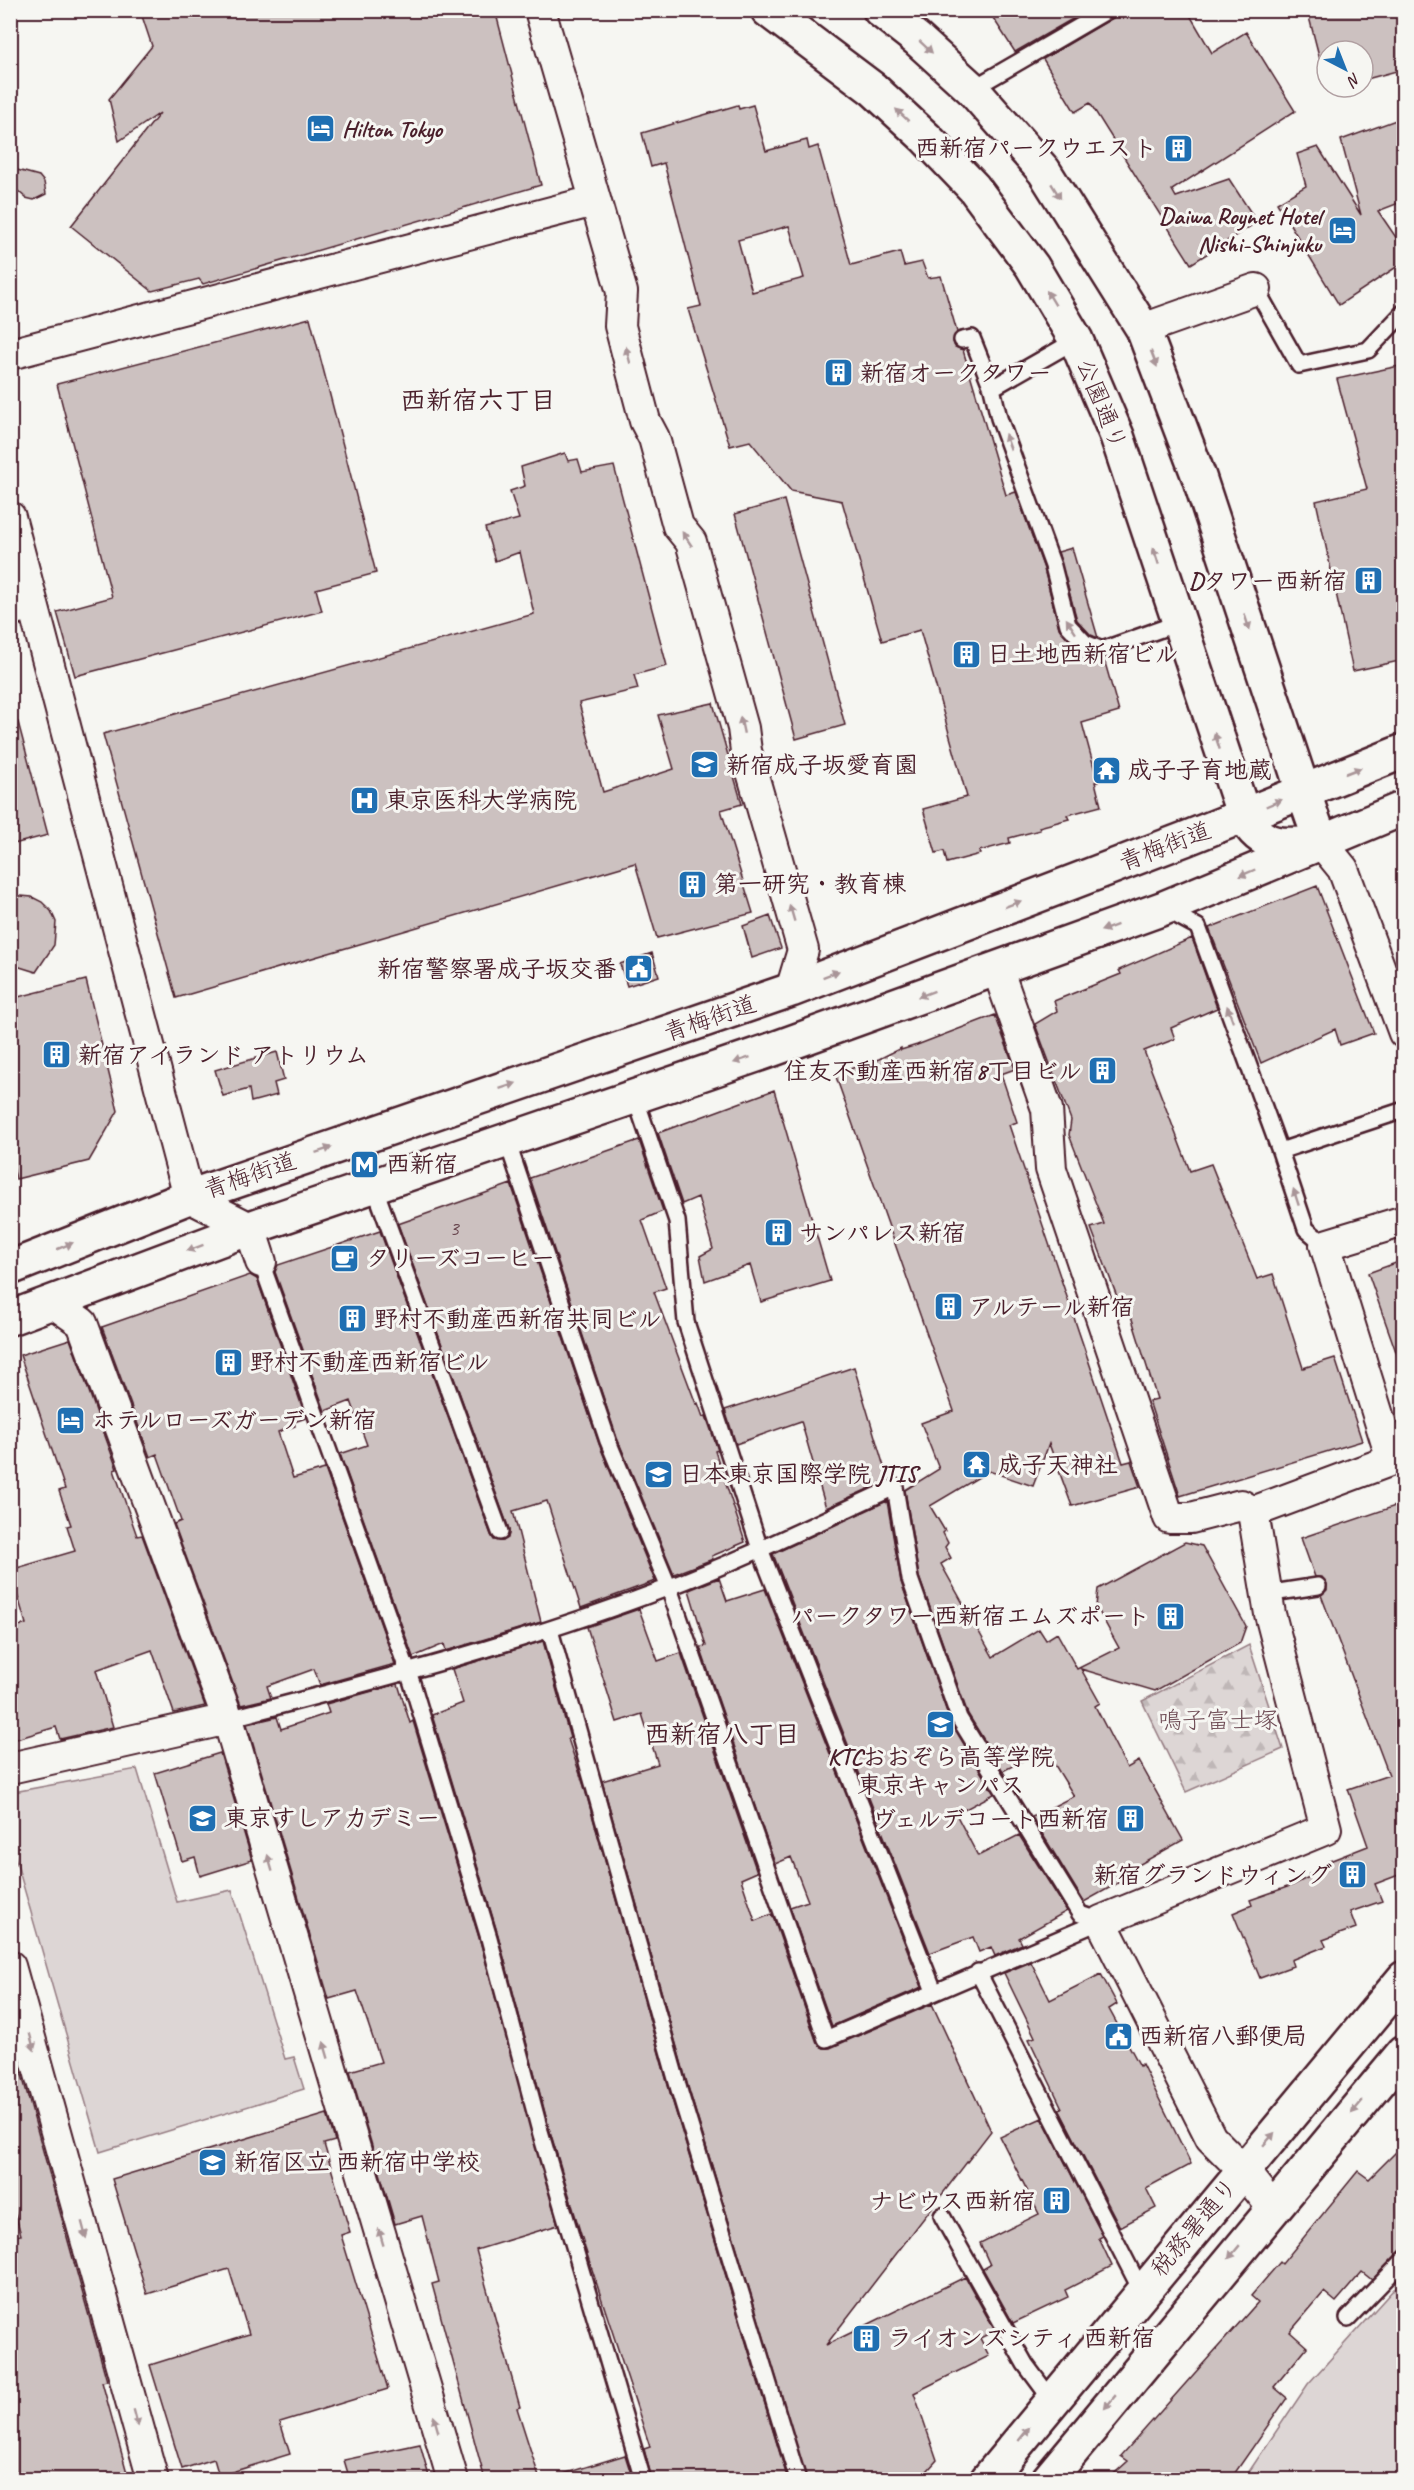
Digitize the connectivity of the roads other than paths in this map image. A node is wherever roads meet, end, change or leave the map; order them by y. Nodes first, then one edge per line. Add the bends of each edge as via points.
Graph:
1 (540, 10) edge
2 (768, 10) edge
3 (880, 10) edge
4 (1107, 10) edge
5 (972, 89) junction
6 (594, 201) junction
7 (1256, 289) joint
8 (1404, 312) edge
9 (1143, 329) junction
10 (962, 340) dead end
11 (1076, 340) junction
12 (10, 354) edge
13 (992, 388) junction
14 (10, 517) edge
15 (23, 615) edge
16 (1178, 623) junction
17 (1404, 751) edge
18 (1303, 791) junction
19 (1404, 808) edge
20 (1244, 816) junction
21 (1321, 842) junction
22 (1164, 908) junction
23 (997, 968) junction
24 (791, 990) junction
25 (1404, 1033) edge
26 (635, 1097) junction
27 (1404, 1110) edge
28 (507, 1141) junction
29 (1280, 1150) junction
30 (374, 1186) junction
31 (189, 1197) junction
32 (1404, 1221) edge
33 (250, 1228) junction
34 (1325, 1245) junction
35 (261, 1262) joint
36 (10, 1268) edge
37 (52, 1302) junction
38 (10, 1318) edge
39 (1253, 1512) junction
40 (500, 1533) dead end
41 (760, 1549) junction
42 (1318, 1586) dead end
43 (669, 1588) junction
44 (1266, 1594) junction
45 (550, 1630) junction
46 (408, 1673) junction
47 (228, 1719) junction
48 (10, 1768) edge
49 (1101, 1921) junction
50 (11, 1971) edge
51 (978, 1972) junction
52 (1404, 1977) edge
53 (934, 1991) junction
54 (1401, 2062) edge
55 (1242, 2169) junction
56 (1272, 2207) junction
57 (942, 2216) dead end
58 (1404, 2260) edge
59 (1141, 2290) junction
60 (1348, 2318) dead end
61 (1051, 2399) junction
62 (1048, 2478) edge
63 (153, 2480) edge
64 (453, 2480) edge
65 (643, 2480) edge
66 (798, 2480) edge
67 (987, 2480) edge

1 - 6 street
11 -> 2 main road, 公園通り via 1032,266 974,188 873,89
3 -> 5 main road
4 - 5 lane
5 -> 9 main road via 1044,171
6 - 12 street
24 -> 6 street via 803,950 691,542 678,526 654,438 645,420 620,326 622,292
7 - 8 lane via 1299,365 1368,350
7 - 9 street
9 -> 18 main road via 1199,477
10 - 13 lane via 972,338
11 - 13 lane
16 -> 11 main road, 公園通り via 1117,436
16 -> 13 lane via 1102,650 1085,643 1068,625 1053,566 999,418
14 - 15 street
15 - 31 street
20 -> 16 main road, 公園通り
18 -> 17 main road, 青梅街道
20 -> 18 main road, 青梅街道
18 - 21 main road
19 - 21 main road, 青梅街道
20 - 21 main road, 公園通り via 1252,832 1268,842
24 -> 20 main road, 青梅街道
21 -> 22 main road, 青梅街道
21 - 25 street via 1343,869
22 -> 23 main road, 青梅街道
29 -> 22 lane via 1198,927
23 -> 26 main road, 青梅街道
23 - 39 street via 1047,1109 1051,1169 1168,1518 1191,1518 1240,1505
31 -> 24 main road, 青梅街道
26 - 28 main road, 青梅街道
26 - 41 lane via 677,1221 686,1322
27 - 29 lane
28 - 30 main road, 青梅街道
28 - 43 lane via 608,1441
34 -> 29 lane via 1306,1229
30 - 33 main road, 青梅街道
30 - 40 lane
31 - 33 street
36 -> 31 main road, 青梅街道
32 - 34 street
33 - 35 street
33 -> 37 main road, 青梅街道
34 - 39 street via 1392,1460
35 - 46 lane
37 - 38 main road, 青梅街道
37 - 47 street via 82,1323
39 - 44 street
41 - 43 lane
41 - 49 lane via 895,1487 910,1579 959,1718 1080,1914
41 - 53 lane
42 - 44 lane
43 - 45 lane
43 - 53 lane via 826,2039
44 - 49 street via 1326,1829
45 - 46 lane
45 - 66 lane via 680,2093
46 - 47 lane
46 - 65 lane via 489,1938 540,2131
47 - 48 street
64 -> 47 street
49 - 51 lane
49 - 55 street via 1211,2138
50 -> 63 street
51 - 53 lane
51 - 59 lane
55 -> 52 main road, 税務署通り
54 -> 56 main road, 税務署通り
55 - 56 street
55 - 59 main road, 税務署通り
56 -> 62 main road, 税務署通り
57 - 61 lane via 1025,2364
58 - 60 lane
59 - 61 main road, 税務署通り
67 -> 61 main road, 税務署通り

